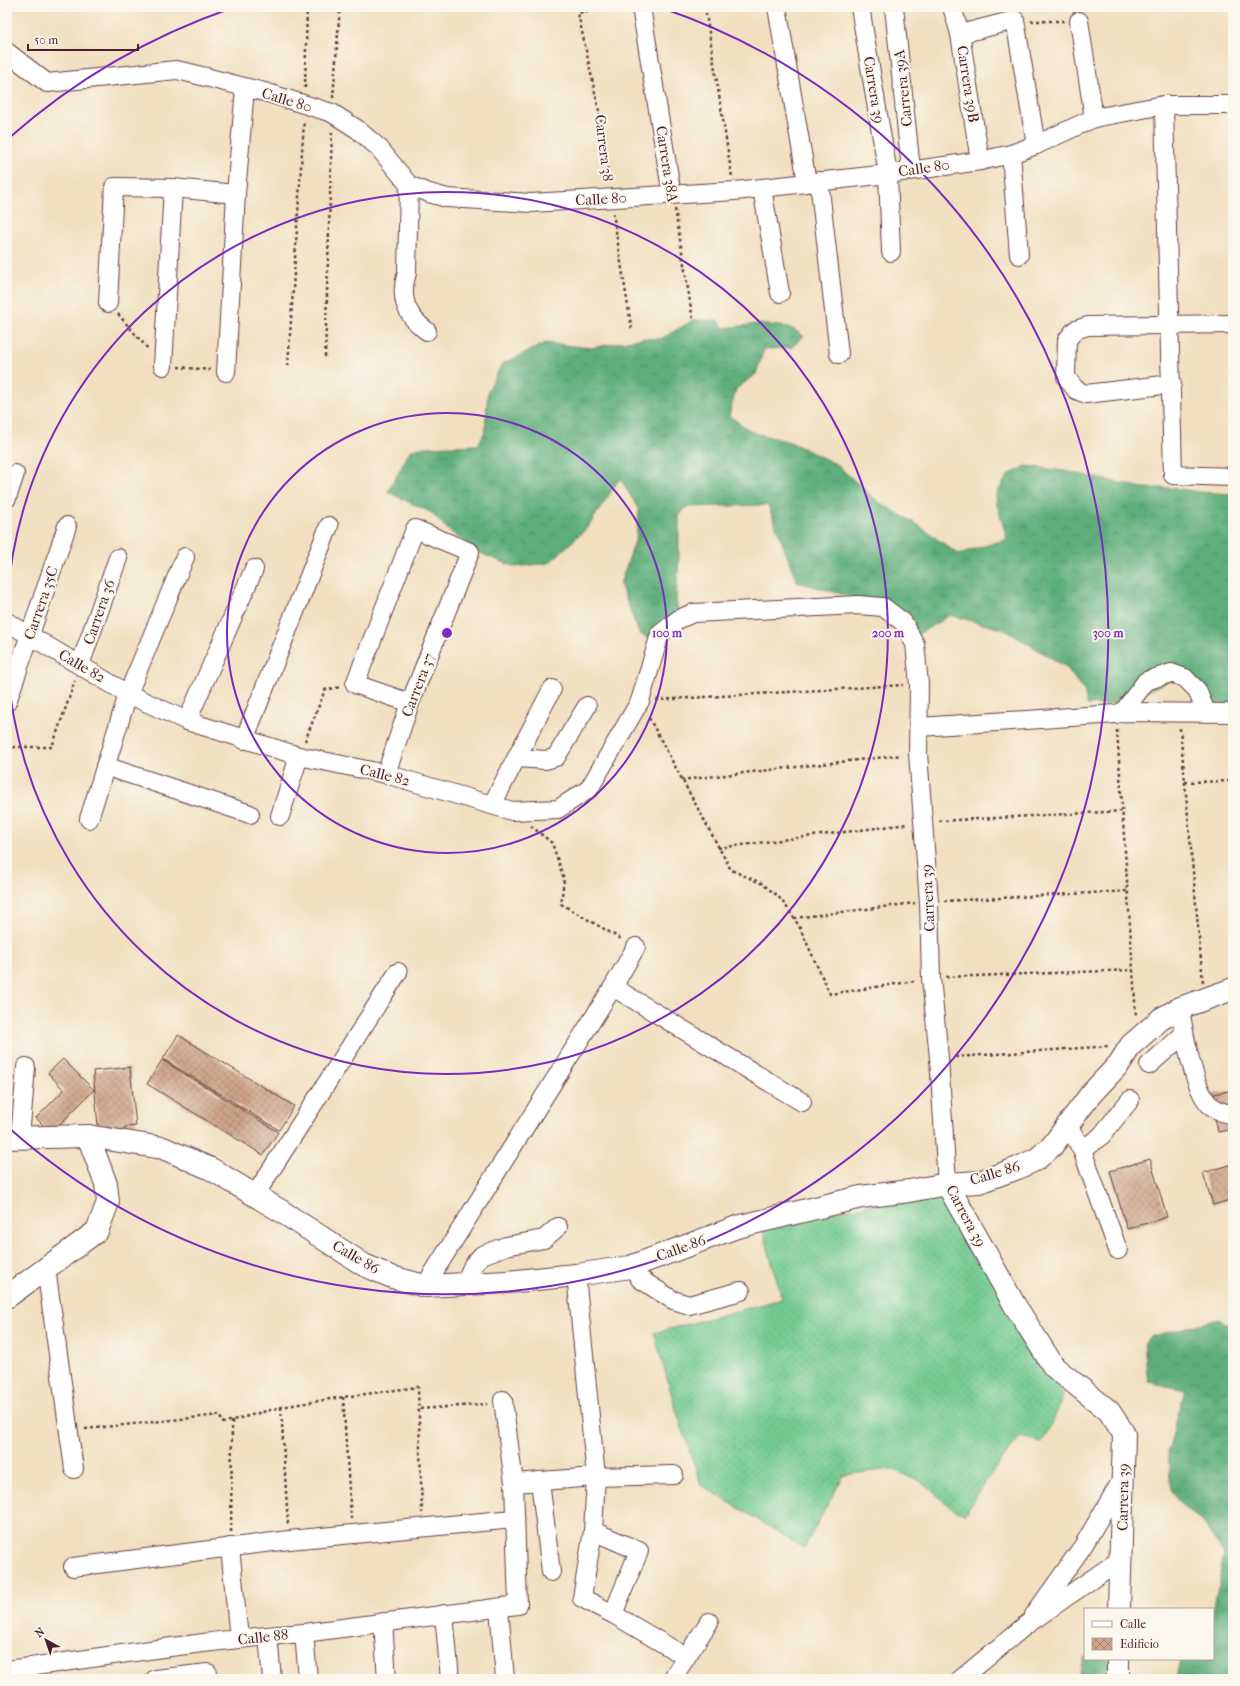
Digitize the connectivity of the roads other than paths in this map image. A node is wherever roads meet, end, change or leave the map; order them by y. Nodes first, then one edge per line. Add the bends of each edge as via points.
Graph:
1 (642, 7) edge
2 (777, 7) edge
3 (860, 7) edge
4 (894, 7) edge
5 (952, 7) edge
6 (1079, 21) road end
7 (960, 34) junction
8 (7, 52) edge
9 (245, 88) junction
10 (1233, 104) edge
11 (1164, 105) junction
12 (1094, 118) junction
13 (1036, 145) junction
14 (1010, 154) junction
15 (980, 161) junction
16 (911, 170) junction
17 (888, 174) junction
18 (813, 181) junction
19 (409, 185) junction
20 (173, 188) junction
21 (762, 188) junction
22 (236, 194) junction
23 (672, 195) junction
24 (891, 252) dead end
25 (1019, 255) dead end
26 (780, 293) dead end
27 (108, 303) road end
28 (1233, 324) edge
29 (1169, 326) junction
30 (427, 331) dead end
31 (839, 354) dead end
32 (163, 366) road end
33 (226, 372) road end
34 (1172, 384) junction
35 (15, 474) dead end
36 (1233, 477) edge
37 (7, 498) edge
38 (67, 526) dead end
39 (329, 526) dead end
40 (185, 557) dead end
41 (118, 558) dead end
42 (254, 569) dead end
43 (7, 622) edge
44 (29, 636) junction
45 (80, 665) junction
46 (919, 684) joint
47 (552, 689) dead end
48 (128, 694) junction
49 (7, 702) edge
50 (410, 703) junction
51 (587, 706) dead end
52 (1206, 712) junction
53 (1119, 713) junction
54 (1233, 713) edge
55 (187, 721) junction
56 (919, 727) junction
57 (244, 740) junction
58 (299, 756) junction
59 (517, 758) junction
60 (105, 766) junction
61 (386, 774) junction
62 (492, 805) junction
63 (250, 814) dead end
64 (280, 816) dead end
65 (89, 819) dead end
66 (636, 947) road end
67 (398, 972) dead end
68 (613, 987) junction
69 (1233, 989) edge
70 (1180, 1008) junction
71 (1184, 1034) junction
72 (1149, 1065) dead end
73 (26, 1067) dead end
74 (1130, 1100) dead end
75 (802, 1102) dead end
76 (1233, 1115) edge
77 (1068, 1125) junction
78 (88, 1136) junction
79 (14, 1138) edge
80 (1082, 1150) junction
81 (947, 1184) junction
82 (256, 1195) junction
83 (558, 1227) dead end
84 (1118, 1250) dead end
85 (632, 1265) junction
86 (46, 1268) junction
87 (576, 1275) junction
88 (465, 1283) junction
89 (425, 1286) junction
90 (741, 1291) dead end
91 (7, 1297) edge
92 (503, 1401) road end
93 (74, 1469) dead end
94 (674, 1475) dead end
95 (596, 1477) junction
96 (1123, 1478) junction
97 (540, 1481) junction
98 (514, 1483) junction
99 (514, 1519) junction
100 (593, 1531) junction
101 (230, 1547) junction
102 (1121, 1559) junction
103 (73, 1567) dead end
104 (551, 1572) dead end
105 (499, 1608) junction
106 (1119, 1608) edge
107 (444, 1614) junction
108 (613, 1614) junction
109 (383, 1622) junction
110 (708, 1622) dead end
111 (1026, 1625) junction
112 (304, 1633) junction
113 (268, 1636) junction
114 (239, 1639) junction
115 (206, 1644) junction
116 (686, 1657) junction
117 (1118, 1660) edge
118 (7, 1670) edge
119 (209, 1676) edge
120 (155, 1679) edge
121 (272, 1679) edge
122 (308, 1679) edge
123 (387, 1679) edge
124 (450, 1679) edge
125 (505, 1679) edge
126 (672, 1679) edge
127 (961, 1679) edge
128 (1118, 1679) edge

1 - 23 street, Carrera 38A
2 - 18 street
3 - 17 street, Carrera 39
4 - 16 street, Carrera 39A
5 - 7 street, Carrera 39B
6 - 12 street
7 - 13 street via 1015,20
7 - 15 street, Carrera 39B
8 - 9 street, Calle 80 via 47,84 176,70
9 - 19 street, Calle 80 via 332,113 357,129 379,148
9 - 22 street
10 - 11 street, Calle 80
11 - 12 street, Calle 80
11 - 29 street
12 - 13 street, Calle 80
13 - 14 street, Calle 80
14 - 15 street, Calle 80
14 - 25 street
15 - 16 street, Calle 80
16 - 17 street, Calle 80
17 - 18 street, Calle 80
17 - 24 street, Carrera 39
18 - 21 street, Calle 80
18 - 31 street
19 - 23 street, Calle 80 via 447,198 531,203
19 - 30 street via 407,273 403,286 403,300 418,324
20 - 22 street
20 - 27 street via 114,187
20 - 32 street
21 - 23 street, Calle 80
21 - 26 street
22 - 33 street
28 - 29 street
29 - 34 street
29 - 34 street via 1110,325 1088,326 1075,330 1066,340 1066,377 1076,390 1086,394
34 - 36 street via 1173,475
35 - 37 street
38 - 44 street, Carrera 35C
39 - 57 street
40 - 48 street
41 - 45 street, Carrera 36
42 - 55 street
43 - 44 street, Calle 82
44 - 45 street, Calle 82
44 - 49 street, Carrera 35C
45 - 48 street, Calle 82
46 - 56 street, Carrera 39
46 - 62 street, Calle 82 via 915,644 903,622 883,608 858,605 693,613 679,619 660,634 640,701 589,789 558,809 512,811
47 - 59 street
48 - 55 street, Calle 82
48 - 60 street
50 - 50 street, Carrera 37 via 470,552 414,529 355,684
50 - 61 street, Carrera 37
51 - 59 street via 556,757 546,760
52 - 53 street
52 - 53 street via 1197,690 1185,678 1171,673 1146,681
52 - 54 street
53 - 56 street
55 - 57 street, Calle 82
56 - 81 street, Carrera 39 via 918,753 929,902 931,978
57 - 58 street, Calle 82
58 - 61 street, Calle 82
58 - 64 street
59 - 62 street
60 - 63 street
60 - 65 street
61 - 62 street, Calle 82
66 - 68 street
67 - 82 street
68 - 75 street
68 - 89 street
69 - 70 main road, Calle 86
70 - 71 street
70 - 77 main road, Calle 86 via 1161,1019 1131,1045 1119,1064
71 - 72 street
71 - 76 street via 1203,1097 1219,1111
73 - 79 street
74 - 80 street via 1101,1136
77 - 80 street
77 - 81 main road, Calle 86 via 1052,1146 1037,1159 979,1182
78 - 79 main road, Calle 86
78 - 82 main road, Calle 86 via 163,1148 211,1169
78 - 86 main road via 106,1184 108,1202 97,1231
80 - 84 street
81 - 85 main road, Calle 86 via 861,1197 737,1227
81 - 96 main road, Carrera 39 via 1014,1304 1054,1367 1109,1411 1124,1434
82 - 89 main road, Calle 86 via 364,1265 392,1277
83 - 88 street via 544,1239 506,1246 482,1255 473,1264
85 - 87 main road, Calle 86
85 - 90 street via 640,1279 673,1300 689,1304
86 - 91 main road
86 - 93 street
87 - 88 main road, Calle 86 via 507,1282
87 - 95 street
88 - 89 main road, Calle 86
92 - 98 street
94 - 95 street
95 - 97 street
95 - 100 street
96 - 102 main road, Carrera 39
96 - 111 street via 1083,1546
97 - 98 street
97 - 104 street
98 - 99 street
99 - 101 street
99 - 105 street, Calle 88 via 518,1605
100 - 108 street via 582,1598
100 - 108 street via 639,1551
101 - 103 street
101 - 114 street
102 - 106 main road, Carrera 39
102 - 111 street
105 - 107 street, Calle 88
105 - 125 street
107 - 109 street, Calle 88
107 - 124 street
108 - 116 street
109 - 112 street, Calle 88
109 - 123 street
110 - 116 street
111 - 127 street
112 - 113 street, Calle 88
112 - 122 street
113 - 114 street, Calle 88
113 - 121 street
114 - 115 street, Calle 88
115 - 118 street, Calle 88
115 - 119 street
116 - 126 street
117 - 128 main road
119 - 120 street

